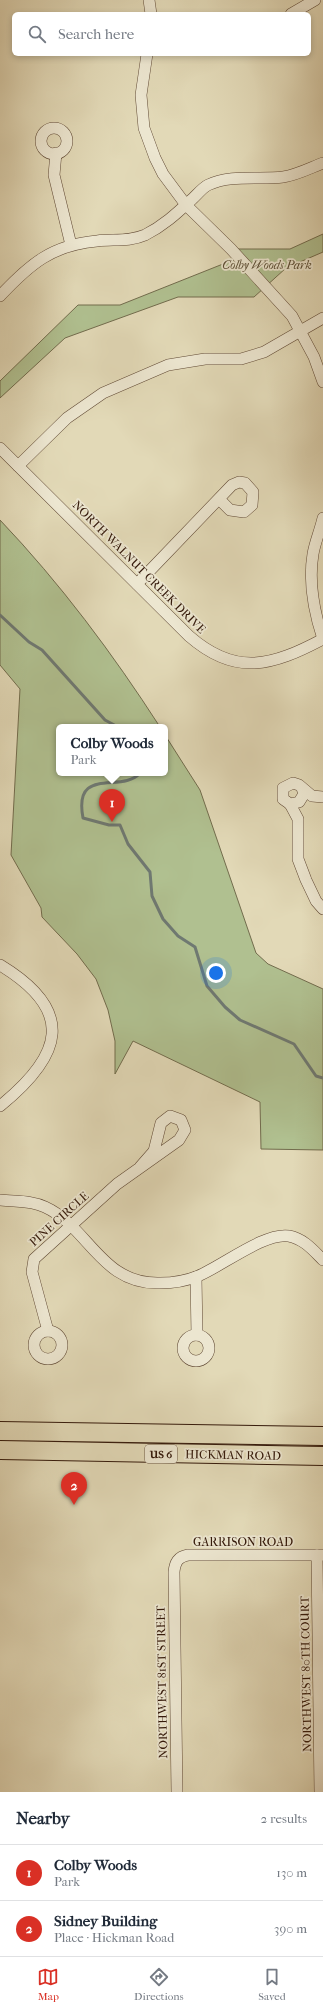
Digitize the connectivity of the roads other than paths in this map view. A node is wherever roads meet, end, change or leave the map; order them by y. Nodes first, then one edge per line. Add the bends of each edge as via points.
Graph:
1 (149, 0) edge
2 (315, 0) edge
3 (151, 12) edge
4 (294, 12) edge
5 (147, 56) edge
6 (56, 153) dead end
7 (323, 163) edge
8 (186, 205) junction
9 (71, 245) junction
10 (0, 296) edge
11 (323, 318) edge
12 (301, 330) junction
13 (323, 382) edge
14 (0, 448) edge
15 (18, 466) junction
16 (219, 499) dead end
17 (323, 518) edge
18 (137, 584) junction
19 (323, 639) edge
20 (302, 788) junction
21 (323, 798) edge
22 (290, 804) junction
23 (323, 909) edge
24 (0, 965) edge
25 (0, 1106) edge
26 (140, 1167) junction
27 (0, 1200) edge
28 (71, 1227) junction
29 (322, 1259) edge
30 (196, 1277) junction
31 (48, 1331) dead end
32 (197, 1334) dead end
33 (0, 1431) edge
34 (323, 1436) edge
35 (0, 1450) edge
36 (323, 1456) edge
37 (320, 1555) edge
38 (174, 1572) joint
39 (177, 1792) edge
40 (320, 1792) edge

1 - 3 street
2 - 4 street
5 - 8 street via 141,95 144,128 163,174
6 - 9 street via 54,175
7 - 8 street via 284,176 235,178 213,183 207,185
8 - 9 street via 167,222 142,236
8 - 12 street via 231,249
9 - 10 street via 54,250 39,260
11 - 12 street
12 - 13 street
12 - 15 street via 264,352 241,359 205,359 168,365 103,393 67,418
14 - 15 street, NORTH WALNUT CREEK DRIVE
15 - 18 street, NORTH WALNUT CREEK DRIVE
16 - 18 street
17 - 19 street via 313,554 311,581 315,614
18 - 19 street, NORTH WALNUT CREEK DRIVE via 189,636 219,657 237,662 262,663 295,654
20 - 21 street via 312,796
20 - 22 street via 304,794 301,800 296,804
20 - 22 street via 293,782 283,788 283,799
22 - 23 street via 298,820 298,859 316,901
24 - 25 street via 18,976 37,993 51,1018 52,1031 48,1054 42,1065
26 - 26 street, PINE CIRCLE via 183,1136 184,1125 181,1120 170,1116 161,1123 154,1151
26 - 28 street, PINE CIRCLE via 117,1184
27 - 28 street via 20,1200 44,1207
28 - 30 street via 117,1273 138,1281 158,1284
28 - 31 street, PINE CIRCLE via 39,1254 32,1266
29 - 30 street via 299,1239 277,1236
30 - 32 street
33 - 34 main road, HICKMAN ROAD / US 6
35 - 36 main road, HICKMAN ROAD / US 6
37 - 38 street, GARRISON ROAD via 188,1555 177,1560
37 - 40 street, NORTHWEST 80TH COURT
38 - 39 street, NORTHWEST 81ST STREET

